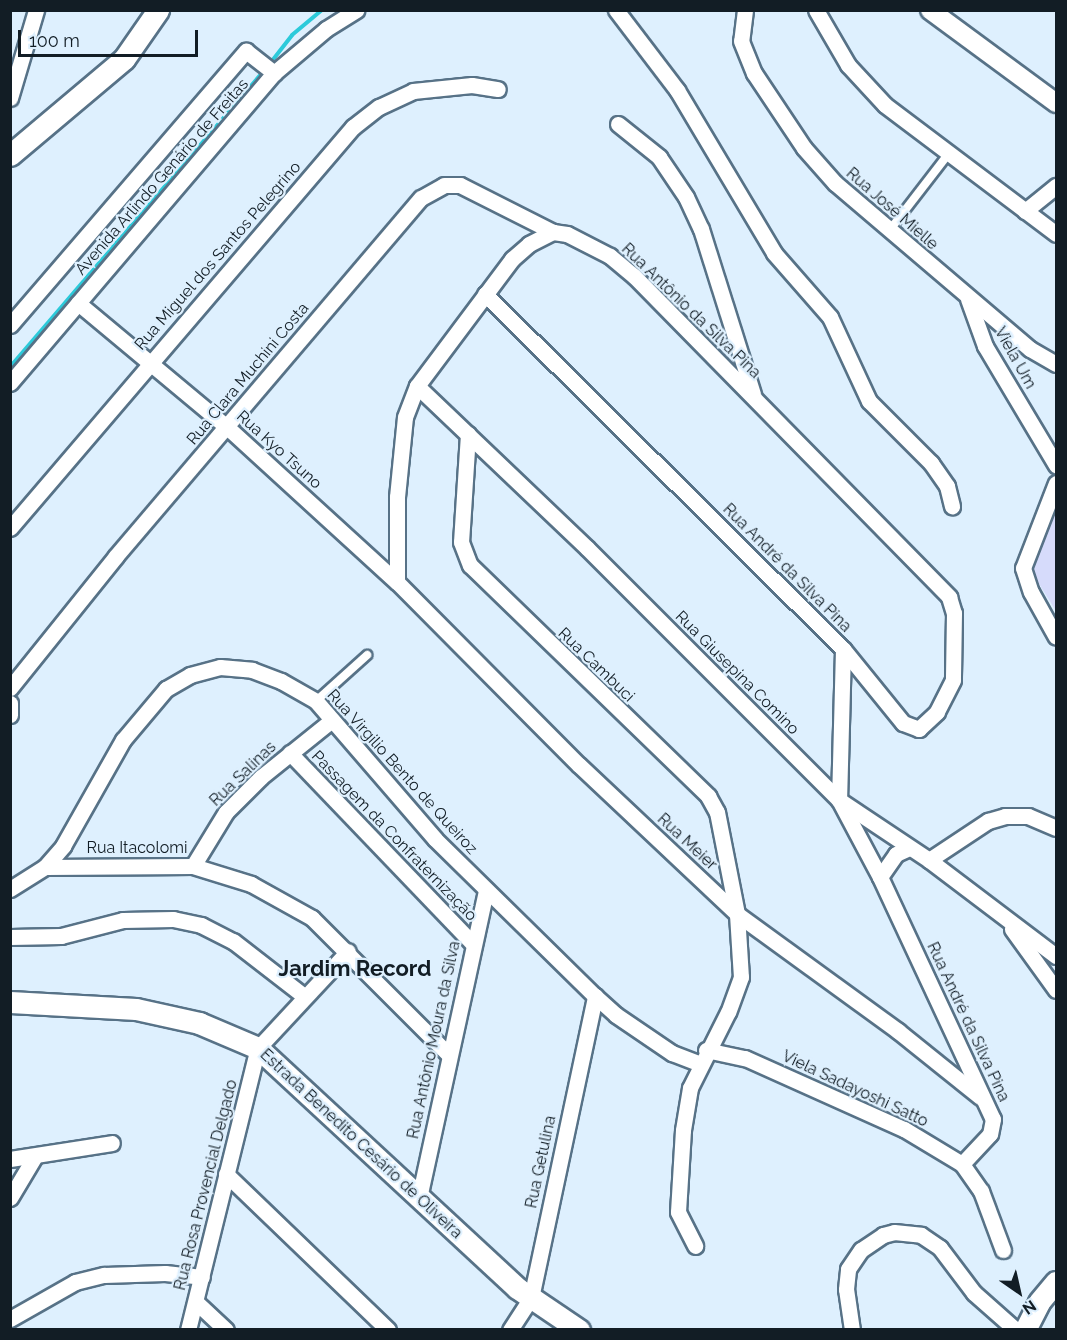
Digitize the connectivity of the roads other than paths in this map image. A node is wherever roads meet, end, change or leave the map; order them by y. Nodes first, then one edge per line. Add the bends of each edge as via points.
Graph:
1 (36, 10) edge
2 (158, 10) edge
3 (356, 10) edge
4 (616, 10) edge
5 (745, 10) edge
6 (816, 10) edge
7 (930, 10) edge
8 (272, 71) junction
9 (498, 89) dead end
10 (10, 98) edge
11 (1056, 103) edge
12 (618, 124) dead end
13 (949, 153) junction
14 (10, 155) edge
15 (1056, 186) edge
16 (1025, 211) junction
17 (889, 231) junction
18 (553, 232) junction
19 (1056, 234) edge
20 (485, 294) junction
21 (967, 296) junction
22 (78, 303) junction
23 (10, 326) edge
24 (151, 362) junction
25 (1056, 364) edge
26 (10, 383) edge
27 (417, 386) junction
28 (754, 396) junction
29 (227, 427) junction
30 (468, 434) junction
31 (1056, 465) edge
32 (1056, 483) edge
33 (952, 506) dead end
34 (10, 528) edge
35 (397, 582) junction
36 (1056, 636) edge
37 (843, 649) junction
38 (367, 655) dead end
39 (10, 688) edge
40 (316, 701) junction
41 (10, 703) edge
42 (10, 715) edge
43 (332, 720) junction
44 (290, 753) junction
45 (839, 800) junction
46 (1056, 828) edge
47 (909, 848) junction
48 (929, 860) junction
49 (193, 866) junction
50 (45, 867) junction
51 (880, 877) junction
52 (10, 889) edge
53 (486, 890) junction
54 (737, 914) junction
55 (1003, 917) junction
56 (10, 936) edge
57 (472, 943) junction
58 (348, 951) junction
59 (1056, 956) edge
60 (1056, 989) edge
61 (304, 996) junction
62 (595, 996) junction
63 (11, 1001) edge
64 (258, 1048) junction
65 (448, 1054) junction
66 (703, 1057) junction
67 (980, 1097) junction
68 (112, 1143) dead end
69 (34, 1156) junction
70 (10, 1159) edge
71 (962, 1164) junction
72 (226, 1174) junction
73 (10, 1198) edge
74 (419, 1198) junction
75 (695, 1246) dead end
76 (1003, 1250) dead end
77 (202, 1277) junction
78 (1056, 1282) edge
79 (531, 1298) junction
80 (196, 1302) junction
81 (10, 1319) edge
82 (188, 1329) edge
83 (226, 1329) edge
84 (388, 1329) edge
85 (510, 1329) edge
86 (579, 1329) edge
87 (852, 1329) edge
88 (1016, 1329) edge
89 (1024, 1329) edge

1 - 10 street
2 - 14 main road via 124,59
3 - 8 street, Avenida Arlindo Genário de Freitas
4 - 33 street via 677,90 774,253 830,317 869,401 932,463 947,486
5 - 17 street, Rua José Mielle via 741,42 754,73 783,118 835,183
6 - 13 street via 840,54 870,91
7 - 11 street
8 - 22 street, Avenida Arlindo Genário de Freitas
8 - 23 street, Avenida Arlindo Genário de Freitas via 250,53
9 - 24 street, Rua Miguel dos Santos Pelegrino via 472,85 413,91 362,120 337,144
12 - 28 street via 659,157 686,198 700,229
13 - 16 street
13 - 17 lane
15 - 16 street
16 - 19 street
17 - 21 street, Rua José Mielle
18 - 20 street via 529,243
18 - 28 street, Rua Antônio da Silva Pina via 567,234 610,256
18 - 29 street, Rua Clara Muchini Costa via 460,184 432,190
20 - 27 street
20 - 37 street, Rua André da Silva Pina
21 - 25 street, Rua José Mielle via 1030,349
21 - 31 street, Viela Um via 985,346
22 - 24 street, Rua Kyo Tsuno
22 - 26 street, Avenida Arlindo Genário de Freitas
24 - 29 street, Rua Kyo Tsuno
24 - 34 street, Rua Miguel dos Santos Pelegrino
27 - 30 street, Rua Giusepina Comino
27 - 35 street via 405,417 397,497
28 - 37 street, Rua Antônio da Silva Pina via 950,597 954,614 953,680 938,712 918,729 909,728 895,715
29 - 35 street, Rua Kyo Tsuno
29 - 39 street, Rua Clara Muchini Costa
30 - 45 street, Rua Giusepina Comino
30 - 54 street, Rua Cambuci via 462,542 470,565 708,796 717,812
32 - 36 street via 1023,568 1030,592
35 - 54 street, Rua Meier via 579,765
37 - 45 street, Rua André da Silva Pina
38 - 40 lane
40 - 43 street, Rua Virgilio Bento de Queiroz
40 - 50 street, Rua Virgilio Bento de Queiroz via 282,681 252,670 220,668 177,681 145,710 123,740 63,846
41 - 42 street
43 - 44 street, Rua Salinas
43 - 53 street, Rua Virgilio Bento de Queiroz via 435,839
44 - 49 street, Rua Salinas via 226,812
44 - 57 street, Passagem da Confraternização
45 - 47 street, Rua Giusepina Comino
45 - 51 street, Rua André da Silva Pina
46 - 48 street via 1028,816 1005,816 988,821
47 - 48 street, Rua Giusepina Comino
47 - 51 street via 896,854
48 - 55 street, Rua Giusepina Comino
49 - 50 street, Rua Itacolomi
49 - 58 street, Rua Itacolomi via 250,884 292,905
50 - 52 street, Rua Virgilio Bento de Queiroz
51 - 67 street, Rua André da Silva Pina
53 - 57 street, Rua Antônio Moura da Silva
53 - 62 street, Rua Virgilio Bento de Queiroz
54 - 66 street, Rua Cambuci via 741,977 728,1012
54 - 67 street, Rua Meier via 898,1031
55 - 59 street, Rua Giusepina Comino
55 - 60 street
56 - 61 street via 61,936 123,920 173,919 201,925 233,941
57 - 65 street, Rua Antônio Moura da Silva
58 - 61 street
58 - 65 street, Rua Itacolomi
61 - 64 street
62 - 66 street, Rua Virgilio Bento de Queiroz via 672,1053
62 - 79 street, Rua Getulina
63 - 64 main road, Estrada Benedito Cesário de Oliveira via 136,1009 200,1023
64 - 72 street, Rua Rosa Provencial Delgado
64 - 74 main road, Estrada Benedito Cesário de Oliveira
65 - 74 street, Rua Antônio Moura da Silva
66 - 71 street, Viela Sadayoshi Satto via 745,1058 904,1129
66 - 75 street, Rua Cambuci via 690,1088 678,1166 678,1212
67 - 71 street, Rua André da Silva Pina via 991,1113 993,1127
68 - 69 street
69 - 70 street
69 - 73 street
71 - 76 street, Viela Sadayoshi Satto via 981,1191
72 - 77 street, Rua Rosa Provencial Delgado
72 - 84 street
74 - 79 main road, Estrada Benedito Cesário de Oliveira
77 - 80 street, Rua Rosa Provencial Delgado
77 - 81 street via 165,1272 104,1275 75,1282
78 - 89 main road
79 - 85 street, Rua Getulina
79 - 86 main road, Estrada Benedito Cesário de Oliveira
80 - 82 street, Rua Rosa Provencial Delgado
80 - 83 street
87 - 88 street via 846,1289 848,1269 861,1250 883,1234 894,1232 921,1235 940,1248 974,1293

